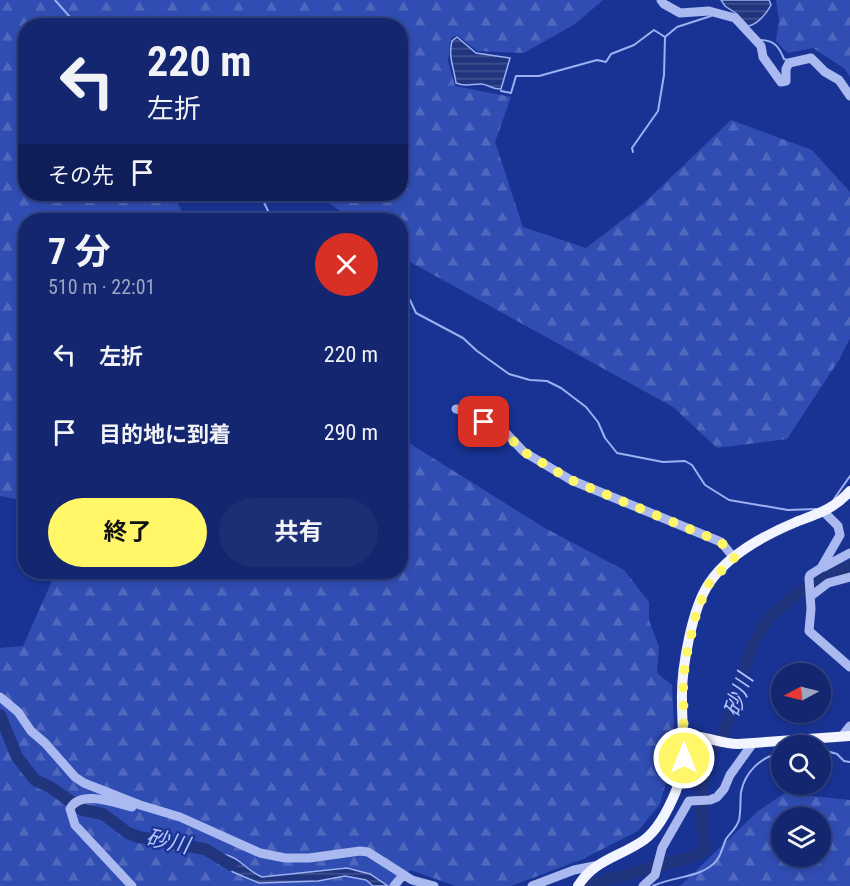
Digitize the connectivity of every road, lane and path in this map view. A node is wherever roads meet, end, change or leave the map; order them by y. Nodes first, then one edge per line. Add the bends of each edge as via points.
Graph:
1 (661, 0) edge
2 (850, 96) edge
3 (456, 409) dead end
4 (850, 491) edge
5 (824, 512) junction
6 (850, 553) edge
7 (734, 558) junction
8 (821, 568) junction
9 (850, 577) edge
10 (811, 596) junction
11 (850, 667) edge
12 (0, 697) edge
13 (850, 726) edge
14 (846, 736) edge
15 (684, 737) junction
16 (753, 743) junction
17 (140, 805) junction
18 (594, 866) junction
19 (403, 875) junction
20 (580, 882) edge
21 (132, 886) edge
22 (394, 886) edge
23 (434, 886) edge
24 (532, 886) edge
25 (643, 886) edge

1 - 2 street via 680,13 709,11 735,18 760,46 781,82 786,81 789,63 811,58 839,80
3 - 7 street via 467,411 506,434 524,452 571,480 721,542
4 - 5 main road
5 - 7 main road via 770,534
5 - 8 street via 838,526 840,535
6 - 8 street
7 - 15 main road via 710,582 697,610 683,680
8 - 10 street via 810,575
9 - 10 street via 828,583
10 - 11 street via 808,631
12 - 17 street via 75,777
13 - 14 street
14 - 16 main road
15 - 16 main road via 697,736 726,744
15 - 18 main road via 680,778 671,803 654,830 632,848
16 - 25 street via 721,793 714,799 689,801 662,848 653,878
17 - 19 street via 180,817 260,853 309,858 368,852
17 - 21 street via 80,799 70,808 75,825
18 - 20 main road
18 - 24 street
19 - 22 street
19 - 23 street

